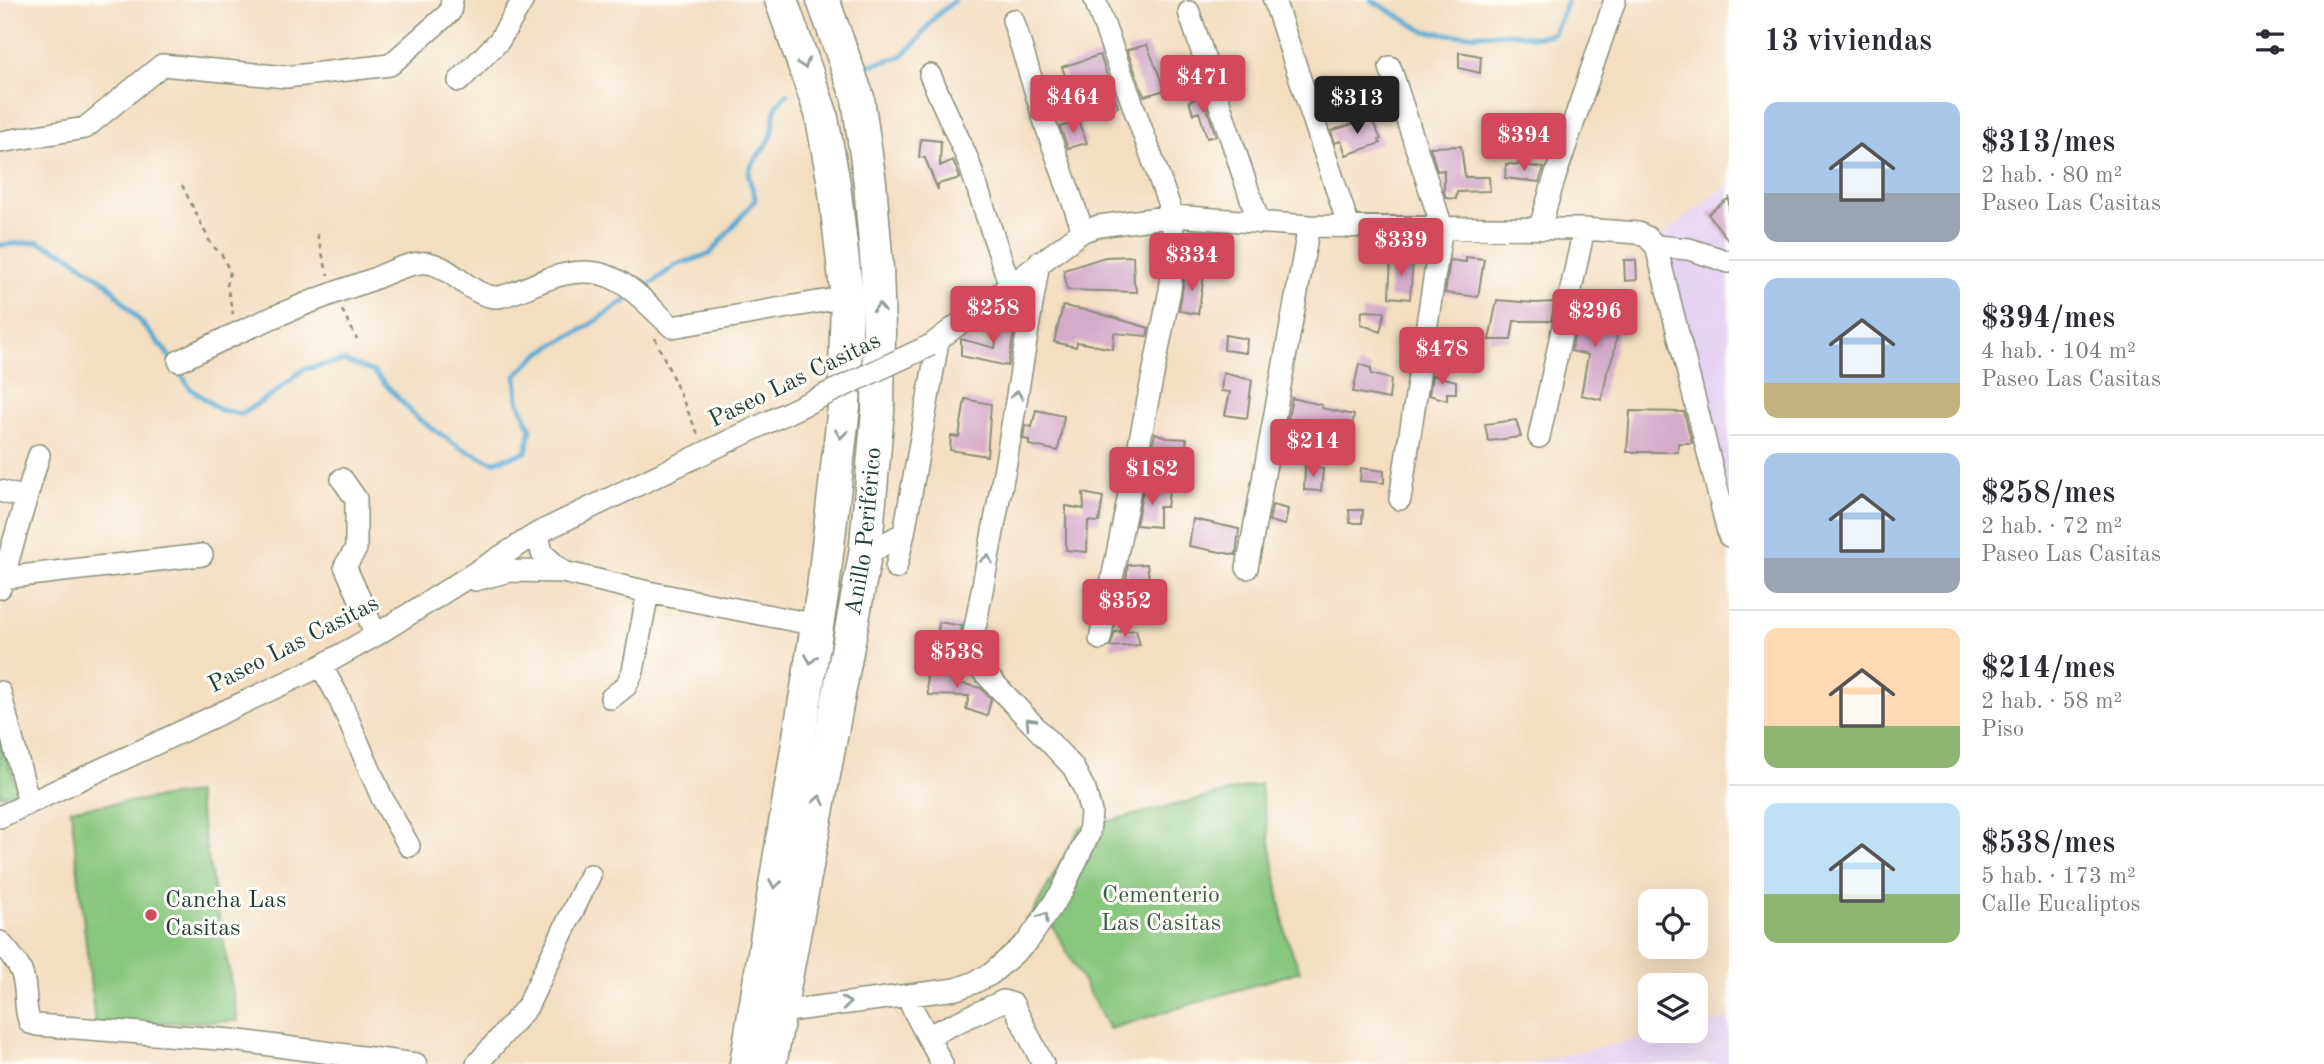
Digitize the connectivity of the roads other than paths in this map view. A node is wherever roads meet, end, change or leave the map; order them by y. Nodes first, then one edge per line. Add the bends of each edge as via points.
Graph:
1 (452, 0) edge
2 (523, 0) edge
3 (781, 0) edge
4 (1096, 0) edge
5 (1274, 0) edge
6 (1615, 0) edge
7 (827, 2) edge
8 (1189, 12) dead end
9 (1013, 20) dead end
10 (1390, 67) dead end
11 (930, 75) dead end
12 (459, 82) dead end
13 (0, 142) edge
14 (1172, 216) junction
15 (1259, 223) junction
16 (1308, 226) junction
17 (1349, 227) junction
18 (1442, 227) junction
19 (1540, 228) junction
20 (1584, 229) junction
21 (1083, 231) junction
22 (1656, 246) junction
23 (1039, 262) junction
24 (1729, 262) edge
25 (1010, 286) junction
26 (846, 296) junction
27 (935, 344) junction
28 (178, 361) dead end
29 (1539, 437) dead end
30 (39, 455) dead end
31 (342, 479) dead end
32 (0, 491) edge
33 (26, 498) junction
34 (1400, 499) dead end
35 (538, 533) junction
36 (904, 533) junction
37 (1729, 533) edge
38 (202, 555) dead end
39 (865, 555) junction
40 (896, 568) dead end
41 (1247, 568) dead end
42 (563, 572) junction
43 (1, 586) edge
44 (452, 586) junction
45 (648, 592) junction
46 (817, 625) junction
47 (376, 635) junction
48 (1100, 639) dead end
49 (321, 666) junction
50 (611, 698) dead end
51 (1, 701) edge
52 (29, 803) junction
53 (0, 817) edge
54 (409, 846) dead end
55 (590, 875) dead end
56 (0, 942) edge
57 (907, 996) junction
58 (779, 1012) junction
59 (928, 1037) junction
60 (416, 1064) edge
61 (477, 1064) edge
62 (746, 1064) edge
63 (770, 1064) edge
64 (942, 1064) edge
65 (1043, 1064) edge

1 - 13 street via 450,12 390,65 286,77 162,65 85,128
2 - 12 street via 499,41
3 -> 26 highway, Anillo Periférico via 821,113
4 - 14 street
5 - 17 street
6 - 19 street
39 -> 7 highway, Anillo Periférico via 878,411 877,268 858,98
8 - 15 street
9 - 21 street
10 - 18 street
11 - 25 street via 968,160
14 - 15 street, Paseo Las Casitas
14 - 21 street, Paseo Las Casitas
14 - 48 street via 1170,290
15 - 16 street, Paseo Las Casitas
16 - 17 street, Paseo Las Casitas
16 - 41 street
17 - 18 street, Paseo Las Casitas
18 - 19 street, Paseo Las Casitas
18 - 34 street
19 - 20 street, Paseo Las Casitas
20 - 22 street, Paseo Las Casitas via 1638,233
20 - 29 street
21 - 23 street, Paseo Las Casitas
22 - 24 street, Paseo Las Casitas via 1689,249
22 - 37 street
23 - 25 street, Paseo Las Casitas
57 -> 23 street via 956,989 991,974 1028,941 1062,891 1089,834 1091,812 1073,767 980,668 972,644
25 - 27 street, Paseo Las Casitas
26 - 28 street via 672,327 605,273 556,276 495,297 439,267 420,263 332,292
26 -> 46 highway, Anillo Periférico via 845,407
27 - 35 street, Paseo Las Casitas, bridge
27 - 36 street
30 - 33 street
31 - 47 street via 356,499 356,549 345,566
32 - 33 street
33 - 43 street
35 - 42 street via 542,553
35 - 44 street, Paseo Las Casitas
36 - 39 street
36 - 40 street
38 - 43 street
58 -> 39 highway, Anillo Periférico
42 - 44 street via 510,571
42 - 45 street
44 - 47 street, Paseo Las Casitas
45 - 46 street
45 - 50 street via 634,671 626,687
46 -> 62 highway, Anillo Periférico
47 - 49 street, Paseo Las Casitas
49 - 52 street, Paseo Las Casitas
49 - 54 street
51 - 52 street
52 - 53 street, Paseo Las Casitas
55 - 61 street via 527,1007
56 - 60 street via 19,965 27,1015 37,1026 232,1040
58 -> 57 street
57 - 59 street
58 - 63 highway, Anillo Periférico
59 - 64 street
59 - 65 street via 1008,1001

